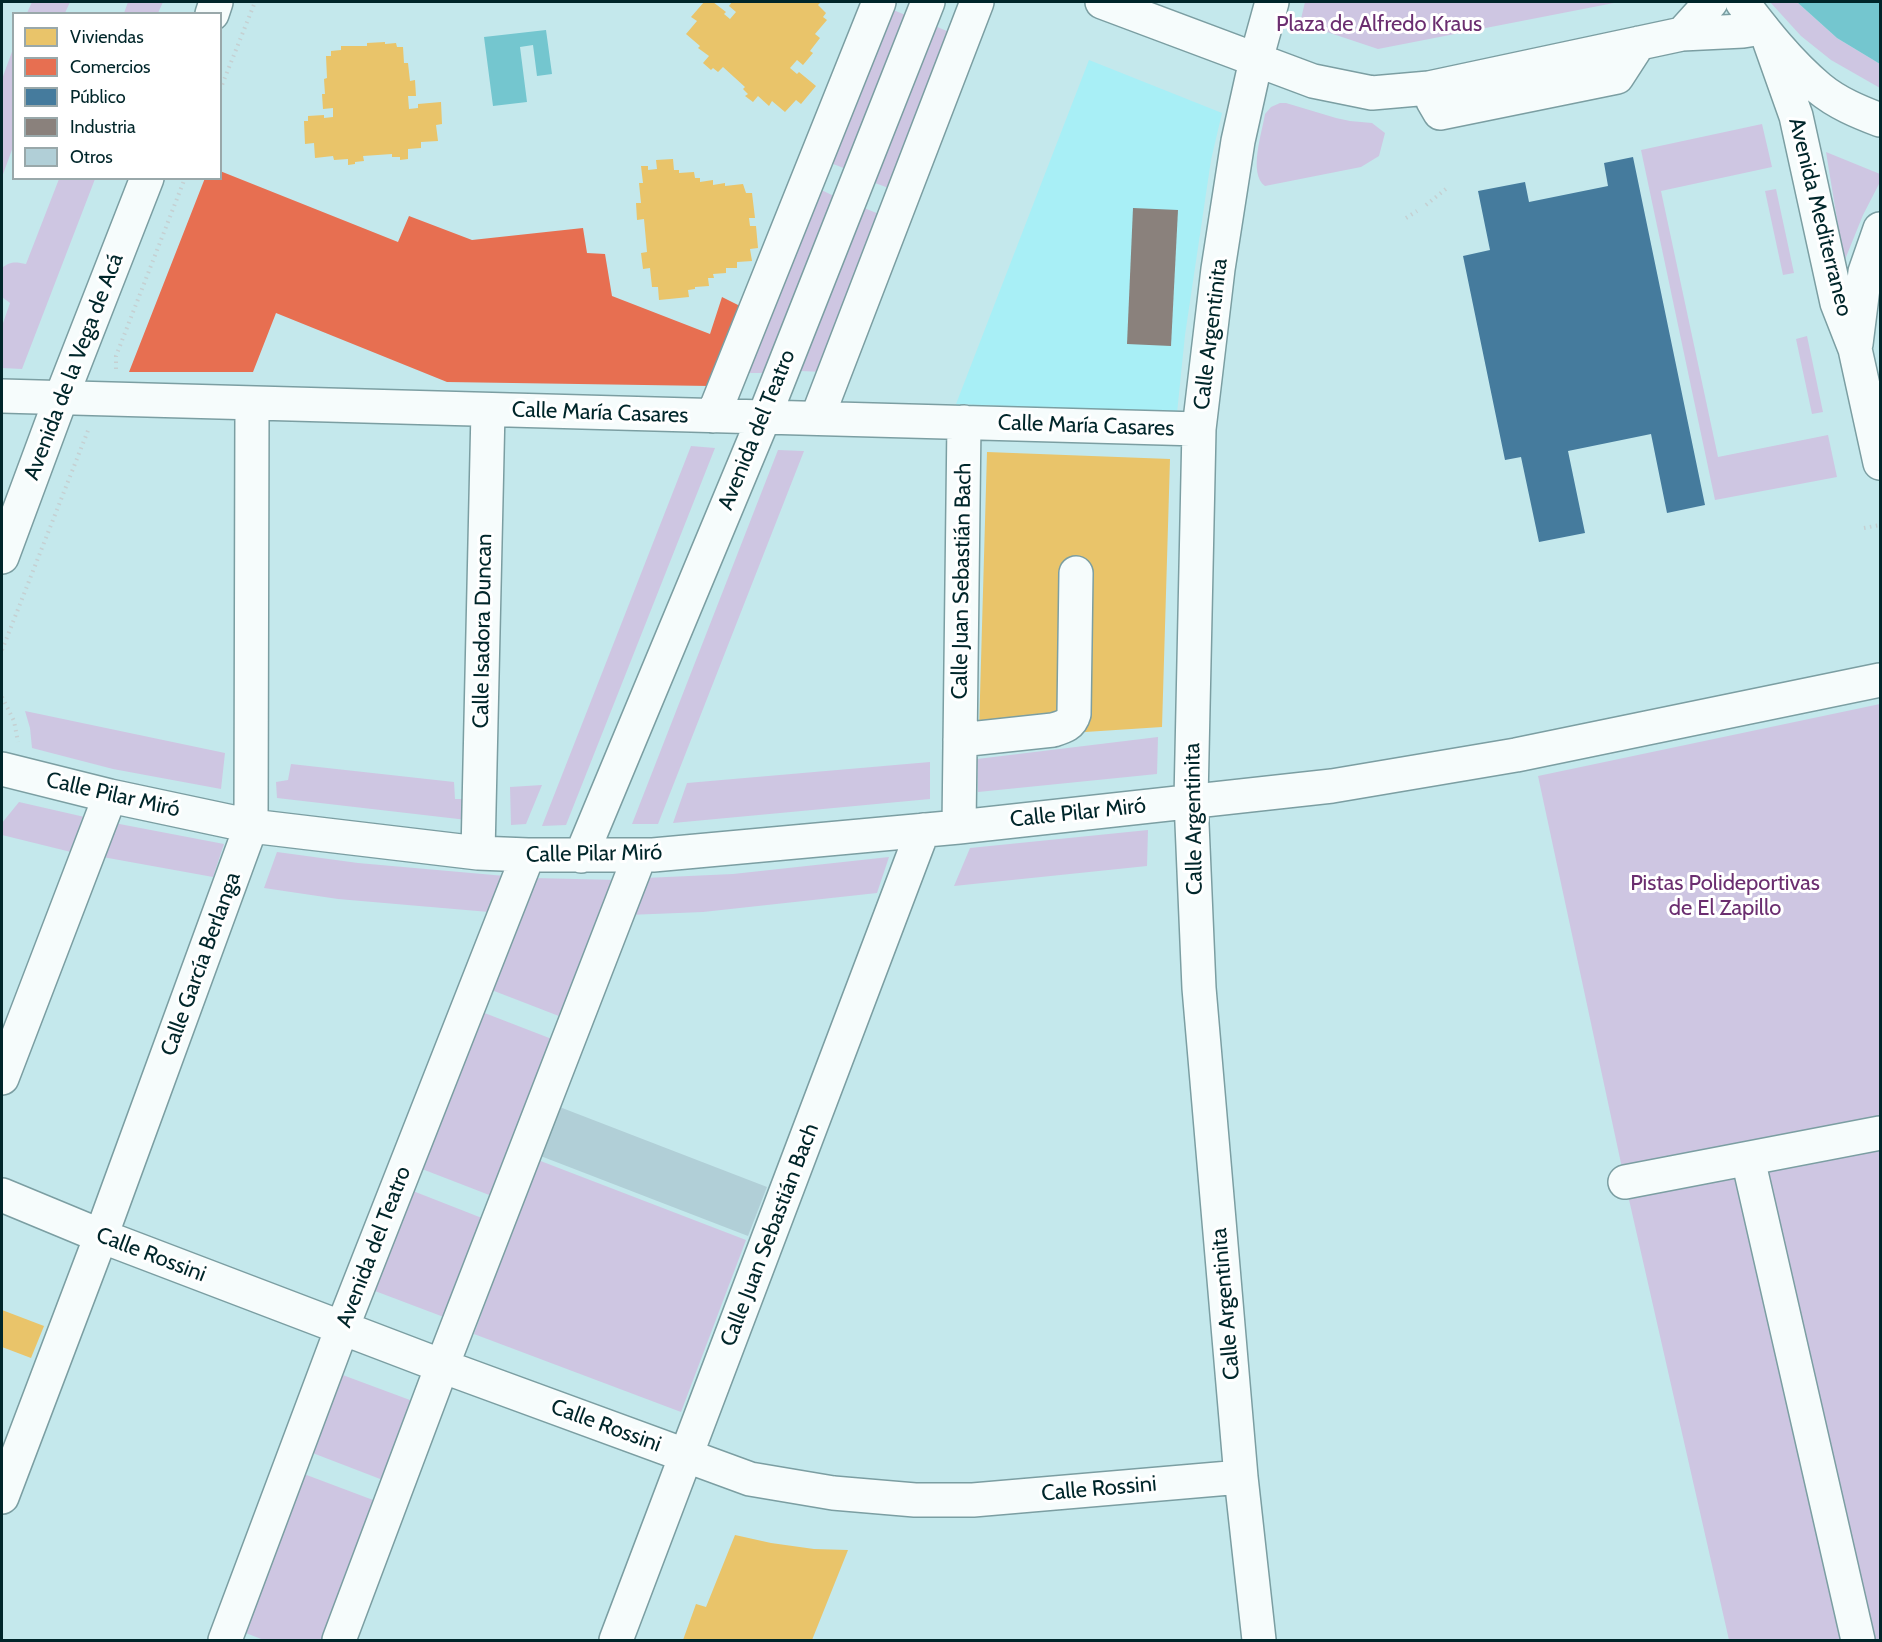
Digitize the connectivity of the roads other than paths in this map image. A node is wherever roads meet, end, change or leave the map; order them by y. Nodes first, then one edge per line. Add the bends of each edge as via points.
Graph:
1 (879, 2) edge
2 (928, 2) edge
3 (977, 2) edge
4 (1102, 2) edge
5 (1272, 2) edge
6 (1711, 2) edge
7 (1742, 2) edge
8 (1765, 32) junction
9 (1682, 34) junction
10 (1256, 60) junction
11 (1881, 120) edge
12 (146, 180) edge
13 (1881, 229) edge
14 (1855, 349) junction
15 (2, 396) edge
16 (61, 398) junction
17 (252, 404) junction
18 (488, 410) junction
19 (1875, 415) edge
20 (713, 416) junction
21 (764, 417) junction
22 (817, 418) junction
23 (964, 422) junction
24 (1199, 429) junction
25 (1881, 463) edge
26 (2, 556) edge
27 (1076, 573) dead end
28 (1881, 680) edge
29 (960, 740) junction
30 (10, 760) edge
31 (110, 796) junction
32 (1191, 801) junction
33 (251, 826) junction
34 (959, 827) junction
35 (923, 830) junction
36 (478, 853) junction
37 (528, 855) junction
38 (640, 855) junction
39 (581, 856) junction
40 (2, 1078) edge
41 (1881, 1132) edge
42 (1748, 1160) junction
43 (1625, 1182) dead end
44 (2, 1195) edge
45 (101, 1236) junction
46 (342, 1328) junction
47 (442, 1366) junction
48 (686, 1455) junction
49 (1241, 1477) junction
50 (2, 1497) edge
51 (225, 1641) edge
52 (339, 1641) edge
53 (616, 1641) edge
54 (1259, 1641) edge
55 (1858, 1641) edge

1 - 20 street, Avenida del Teatro
2 - 21 street, Avenida del Teatro
3 - 22 street
4 - 10 street
5 - 10 street, Calle Argentinita
6 - 9 street
7 - 8 street
8 - 9 street
8 - 11 street via 1819,88 1849,107
8 - 14 street, Avenida Mediterraneo via 1796,117 1837,303
9 - 10 street via 1429,88 1372,93 1313,81
10 - 24 street, Calle Argentinita via 1238,141
12 - 16 street, Avenida de la Vega de Acá
13 - 14 street, Avenida Mediterraneo via 1865,272
14 - 19 street
15 - 16 street, Calle María Casares
16 - 17 street, Calle María Casares
16 - 26 street, Avenida de la Vega de Acá
17 - 18 street, Calle María Casares
17 - 33 street, Calle García Berlanga
18 - 20 street, Calle María Casares
18 - 36 street, Calle Isadora Duncan
19 - 25 street
20 - 21 street, Calle María Casares
21 - 22 street, Calle María Casares
21 - 39 street, Avenida del Teatro
22 - 23 street, Calle María Casares
23 - 24 street, Calle María Casares
23 - 29 street, Calle Juan Sebastián Bach
24 - 32 street, Calle Argentinita
27 - 29 street via 1072,720 1053,730
28 - 32 street, Calle Pilar Miró via 1516,755 1332,786
29 - 34 street, Calle Juan Sebastián Bach
30 - 31 street, Calle Pilar Miró
31 - 33 street, Calle Pilar Miró
31 - 40 street
32 - 34 street, Calle Pilar Miró
32 - 49 street, Calle Argentinita via 1199,988
33 - 36 street, Calle Pilar Miró
33 - 45 street, Calle García Berlanga
34 - 35 street, Calle Pilar Miró
35 - 38 street, Calle Pilar Miró
35 - 48 street, Calle Juan Sebastián Bach
36 - 37 street, Calle Pilar Miró
37 - 39 street, Calle Pilar Miró
37 - 46 street, Avenida del Teatro
38 - 39 street, Calle Pilar Miró
38 - 47 street
41 - 42 street
42 - 43 street
42 - 55 street
44 - 45 street, Calle Rossini
45 - 46 street, Calle Rossini
45 - 50 street, Calle García Berlanga
46 - 47 street, Calle Rossini
46 - 51 street, Avenida del Teatro
47 - 48 street, Calle Rossini
47 - 52 street
48 - 49 street, Calle Rossini via 750,1479 833,1493 915,1500 973,1500
48 - 53 street, Calle Juan Sebastián Bach
49 - 54 street, Calle Argentinita

